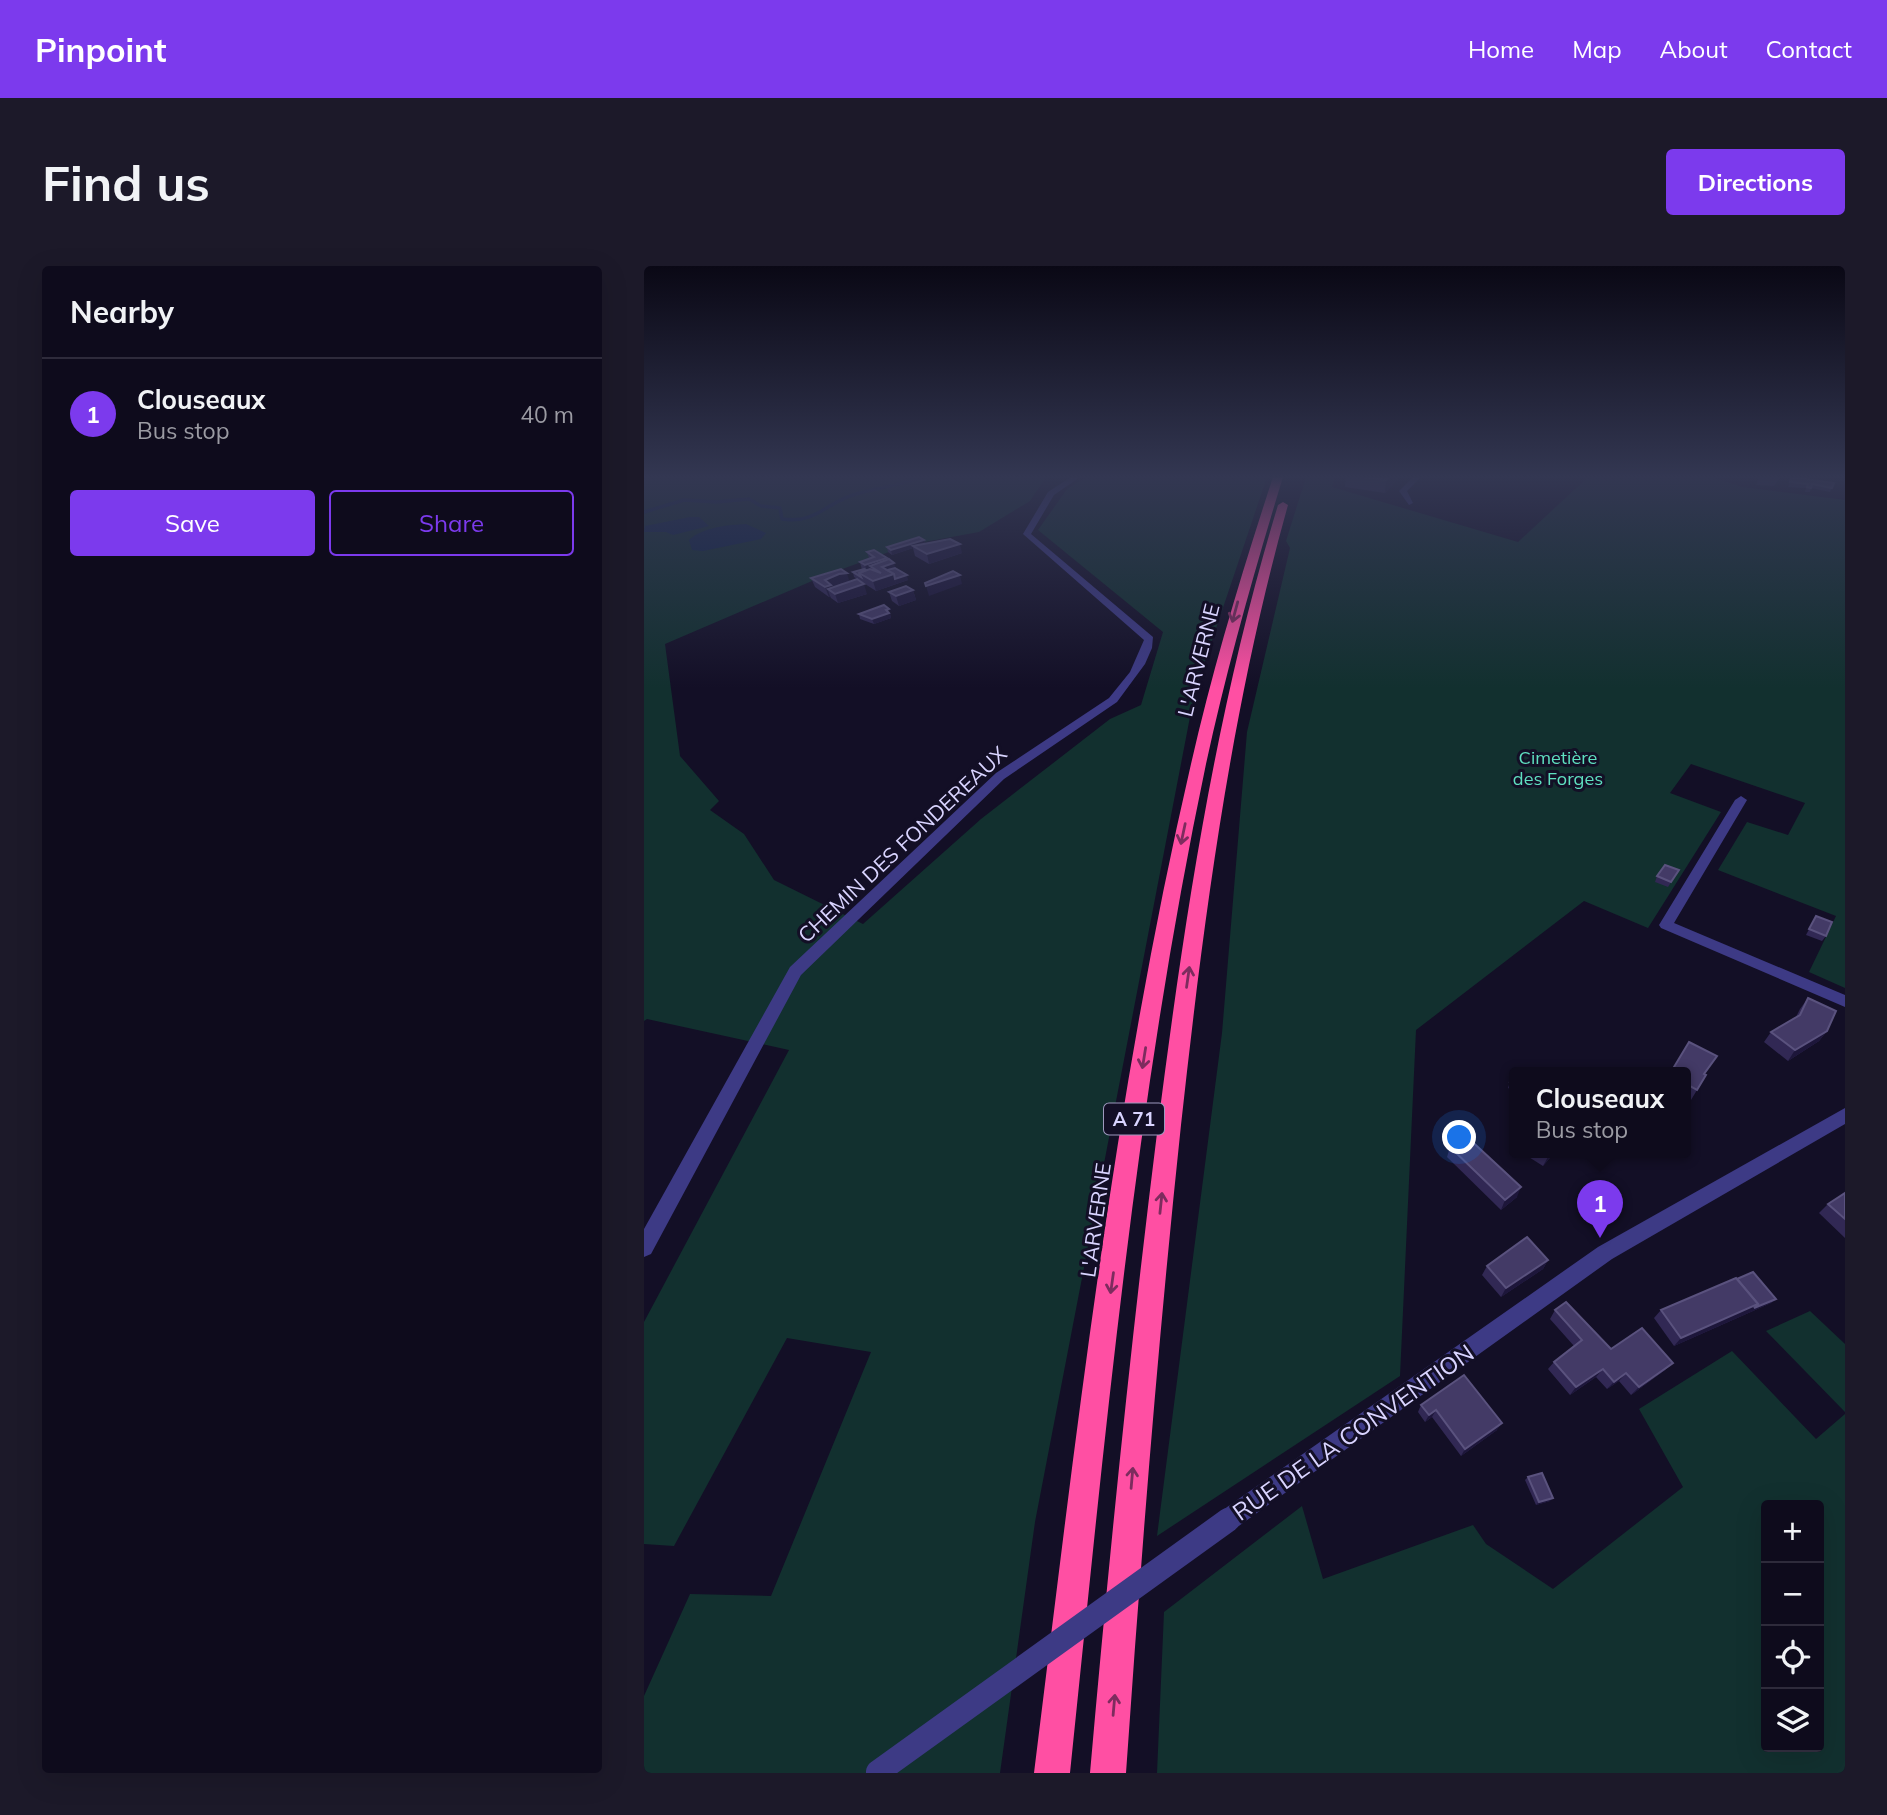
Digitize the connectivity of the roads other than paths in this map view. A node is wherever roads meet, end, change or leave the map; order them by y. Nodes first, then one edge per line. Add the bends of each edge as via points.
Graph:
1 (1042, 547) edge
2 (1254, 547) edge
3 (1270, 547) edge
4 (1741, 800) dead end
5 (1845, 1001) edge
6 (1845, 1115) edge
7 (644, 1248) edge
8 (877, 1773) edge
9 (1052, 1773) edge
10 (1108, 1773) edge

1 - 7 street, CHEMIN DES FONDEREAUX via 1149,639 1146,654 1113,700 1000,776 795,971
2 -> 9 highway, L'ARVERNE / A 71 via 1215,688 1176,867 1150,1017 1089,1452
10 -> 3 highway, L'ARVERNE / A 71 via 1135,1444 1202,874 1218,775
4 - 5 street via 1666,925
6 - 8 street, RUE DE LA CONVENTION, bridge via 1605,1253

